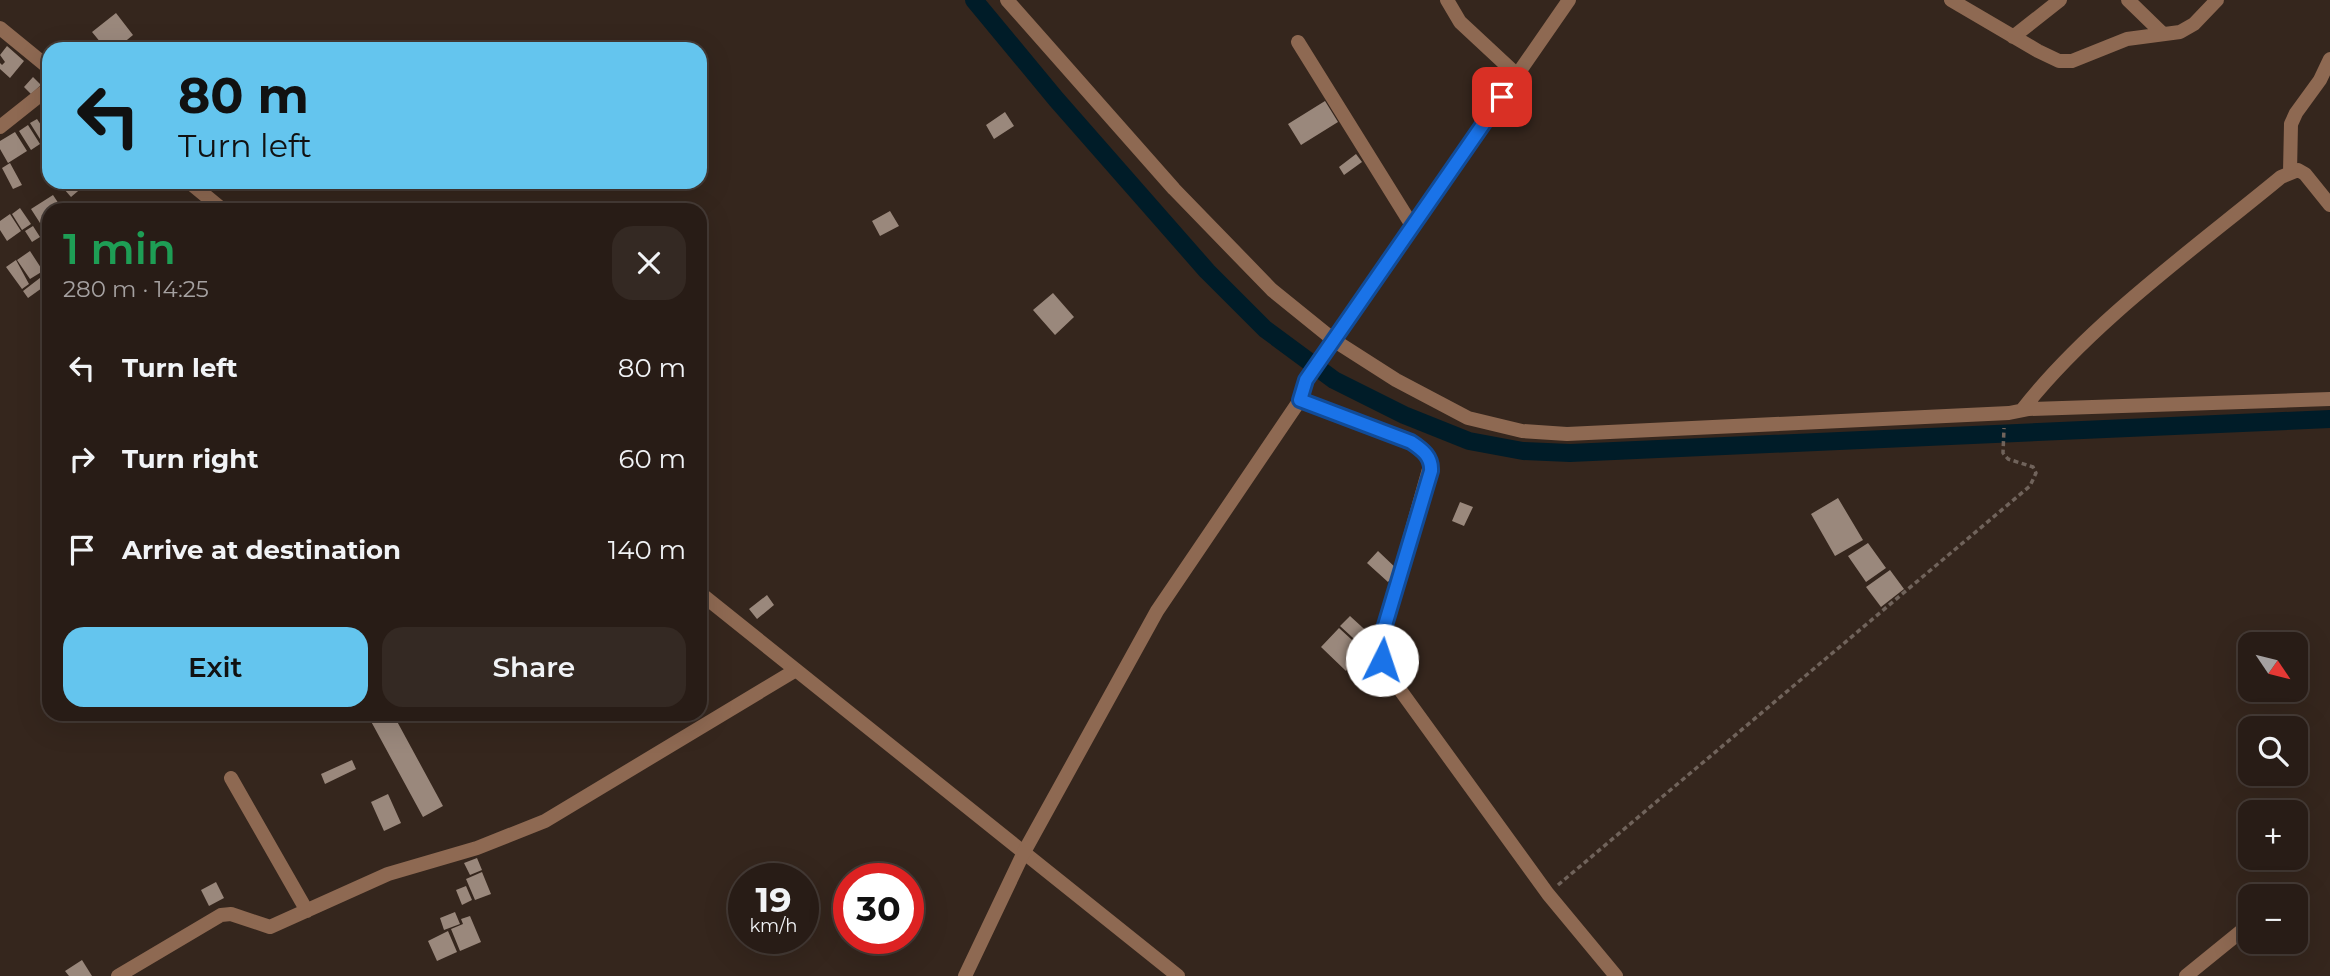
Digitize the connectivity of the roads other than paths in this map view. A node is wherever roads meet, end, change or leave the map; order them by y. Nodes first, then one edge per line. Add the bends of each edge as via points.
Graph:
1 (1007, 0) edge
2 (1447, 0) edge
3 (1569, 0) edge
4 (1951, 0) edge
5 (2060, 0) edge
6 (2128, 0) edge
7 (2217, 0) edge
8 (0, 28) edge
9 (2162, 34) junction
10 (2013, 37) junction
11 (1298, 42) dead end
12 (2330, 59) edge
13 (42, 62) edge
14 (1517, 75) junction
15 (42, 94) edge
16 (0, 127) edge
17 (2290, 172) junction
18 (198, 189) edge
19 (214, 203) edge
20 (2330, 205) edge
21 (1413, 227) junction
22 (1335, 341) junction
23 (2330, 399) edge
24 (1300, 400) junction
25 (2022, 410) junction
26 (707, 599) edge
27 (796, 670) junction
28 (231, 778) dead end
29 (1024, 852) junction
30 (307, 911) junction
31 (2238, 934) edge
32 (118, 976) edge
33 (965, 976) edge
34 (1178, 976) edge
35 (1616, 976) edge
36 (2186, 976) edge

1 - 22 street via 1272,290
2 - 14 street via 1467,30
3 - 14 street
4 - 10 street
5 - 10 street
6 - 9 street
7 - 9 street via 2194,24
8 - 13 street
9 - 10 street via 2127,39 2072,61 2059,61
11 - 21 street
12 - 17 street via 2291,124
14 - 21 street
15 - 16 street
17 - 20 street via 2305,174
17 - 25 street via 2074,352
18 - 19 street
21 - 22 street
22 - 24 street via 1306,380
22 - 25 street via 1468,418 1522,431 1567,433
23 - 25 street
24 - 29 street via 1170,590
24 - 35 street via 1411,442 1431,462 1383,632 1382,660 1548,894
26 - 27 street
27 - 29 street
27 - 30 street via 545,821 477,848 388,874
28 - 30 street
29 - 33 street
29 - 34 street
30 - 32 street via 270,927 221,915
31 - 36 street

